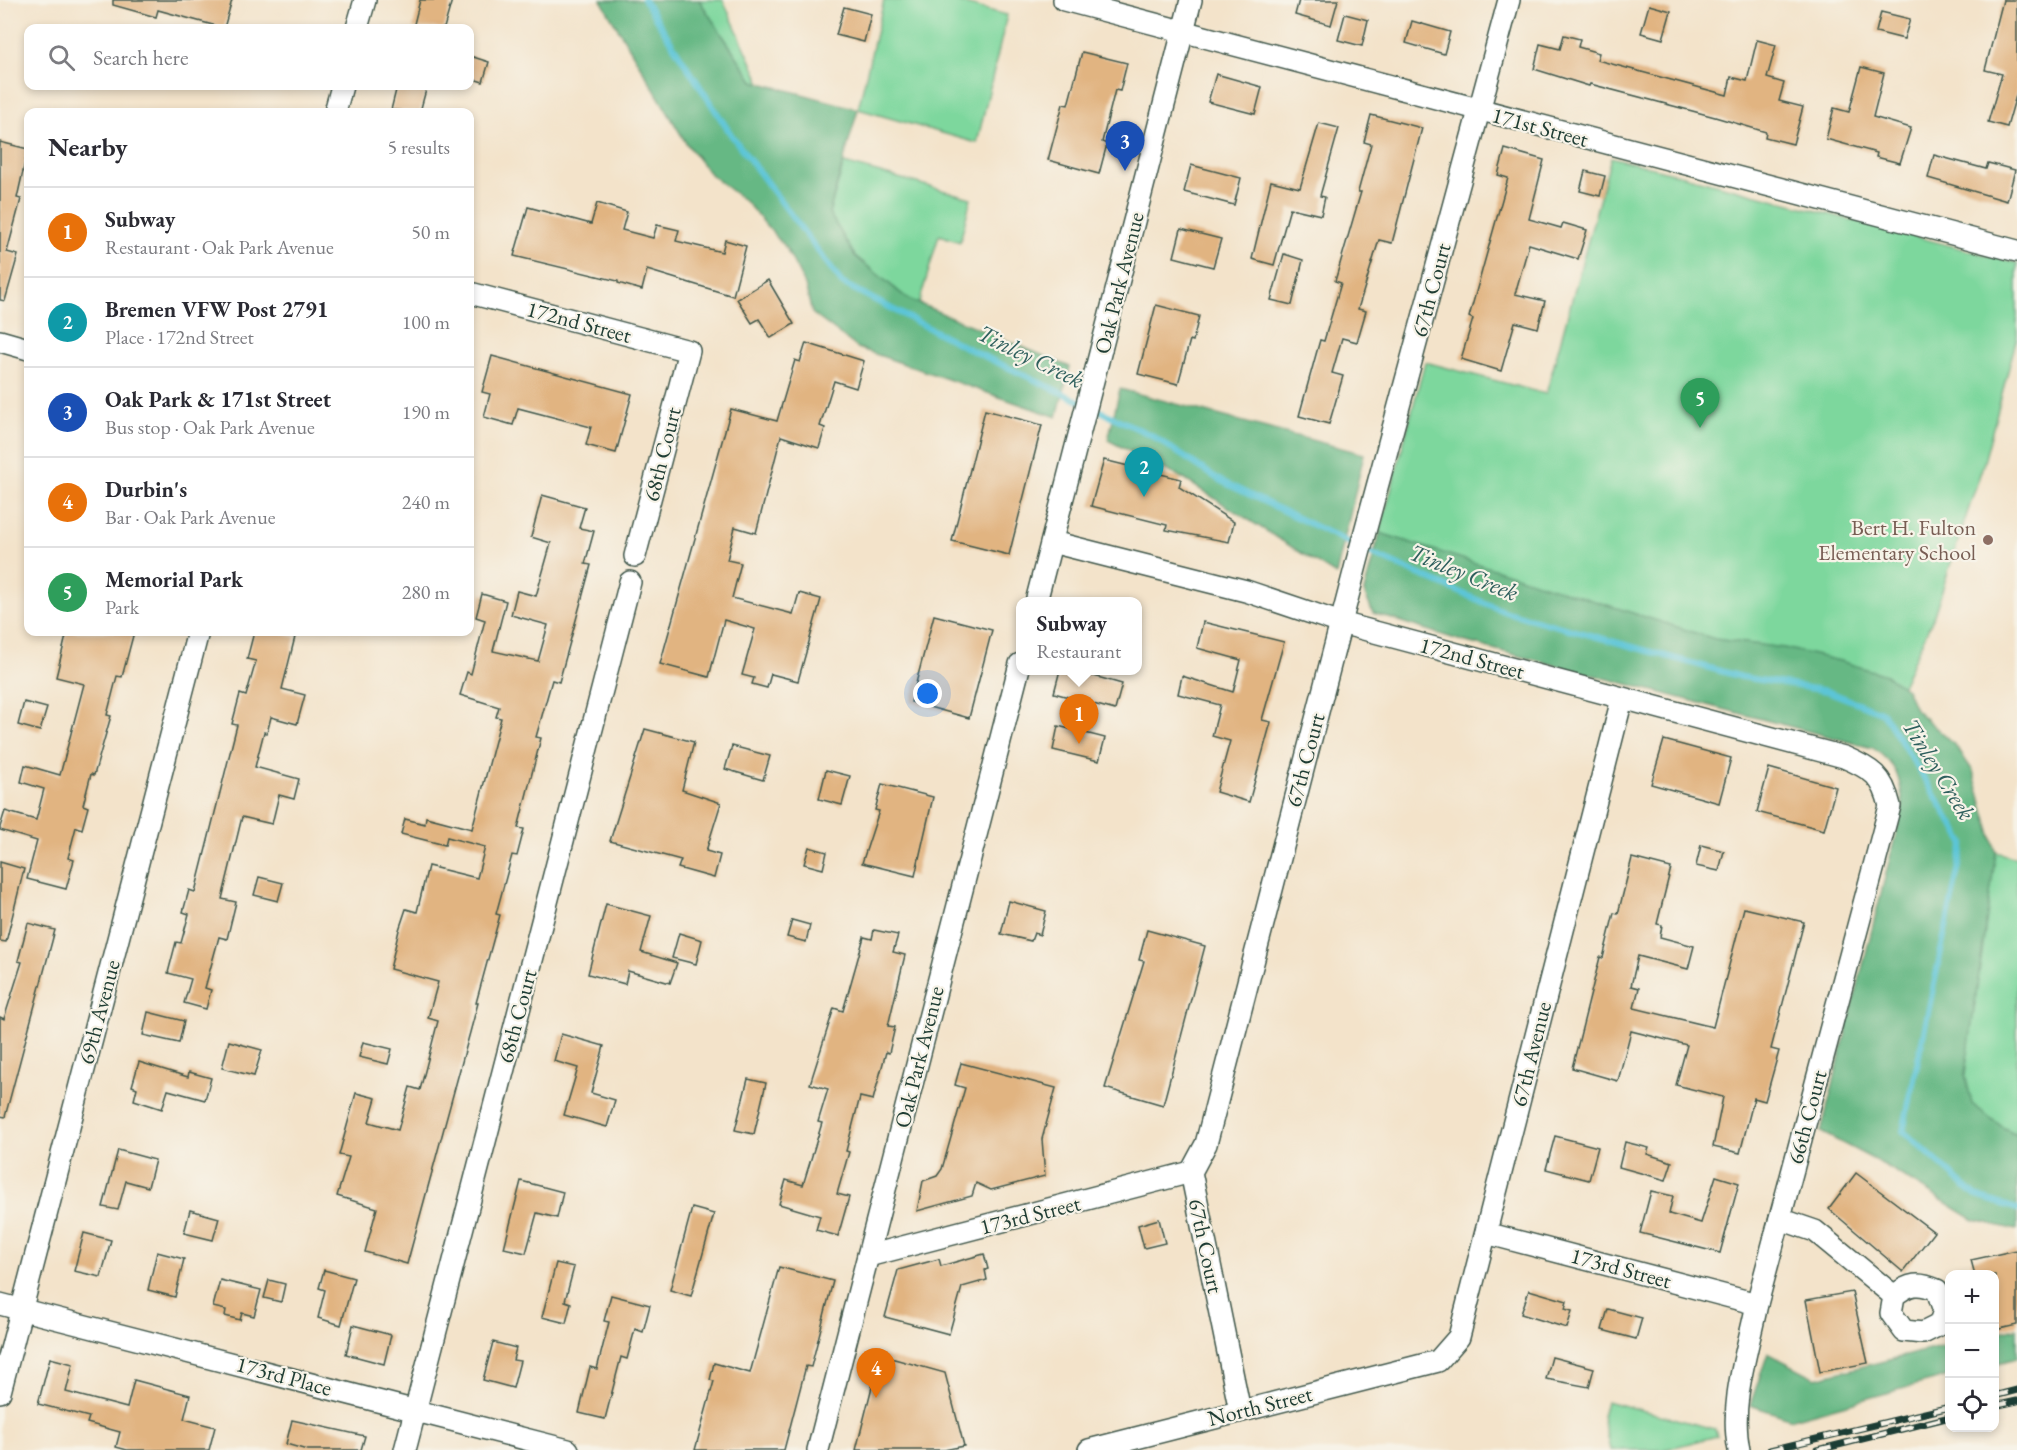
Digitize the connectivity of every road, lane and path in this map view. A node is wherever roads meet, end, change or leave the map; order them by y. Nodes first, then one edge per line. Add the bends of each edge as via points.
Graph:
1 (365, 0) edge
2 (1064, 0) edge
3 (1191, 0) edge
4 (1509, 0) edge
5 (358, 24) edge
6 (1183, 33) junction
7 (341, 90) edge
8 (336, 108) edge
9 (1480, 111) junction
10 (2017, 251) edge
11 (474, 294) edge
12 (0, 341) edge
13 (24, 348) edge
14 (688, 351) joint
15 (1052, 542) junction
16 (635, 556) dead end
17 (630, 582) dead end
18 (1037, 597) edge
19 (1341, 623) junction
20 (197, 636) edge
21 (1017, 675) edge
22 (1622, 699) junction
23 (1886, 786) joint
24 (1191, 1172) junction
25 (1780, 1219) junction
26 (1486, 1233) junction
27 (868, 1256) junction
28 (1894, 1296) dead end
29 (0, 1304) edge
30 (1757, 1304) junction
31 (22, 1309) junction
32 (1396, 1372) joint
33 (0, 1392) edge
34 (415, 1411) junction
35 (1240, 1411) junction
36 (405, 1450) edge
37 (568, 1450) edge
38 (818, 1450) edge
39 (1089, 1450) edge
40 (1739, 1450) edge

1 - 5 street
2 - 6 street, 171st Street
3 - 6 street, Oak Park Avenue
4 - 9 street, 67th Court
6 - 9 street, 171st Street
6 - 15 street, Oak Park Avenue
7 - 8 street
9 - 10 street, 171st Street
9 - 19 street, 67th Court
11 - 14 street, 172nd Street
12 - 13 street
14 - 16 street, 68th Court
15 - 18 street, Oak Park Avenue
15 - 19 street, 172nd Street via 1246,591
17 - 34 street, 68th Court
19 - 22 street, 172nd Street
19 - 24 street, 67th Court via 1206,1144
20 - 31 street, 69th Avenue
21 - 27 street, Oak Park Avenue
22 - 23 street, 172nd Street via 1844,757 1868,767
22 - 26 street, 67th Avenue
23 - 25 street, 66th Court via 1890,806
24 - 27 street, 173rd Street
24 - 35 street, 67th Court
25 - 28 street via 1815,1231
25 - 30 street, 66th Court
26 - 30 street, 173rd Street
26 - 32 street, 67th Avenue via 1459,1337 1438,1361
27 - 38 street, Oak Park Avenue
29 - 31 street, 173rd Place
30 - 40 street, 66th Court via 1735,1431
31 - 33 street, 69th Avenue
31 - 34 street, 173rd Place
32 - 35 street, North Street
34 - 36 street, 68th Court
34 - 37 street, 173rd Place
35 - 39 street, North Street

